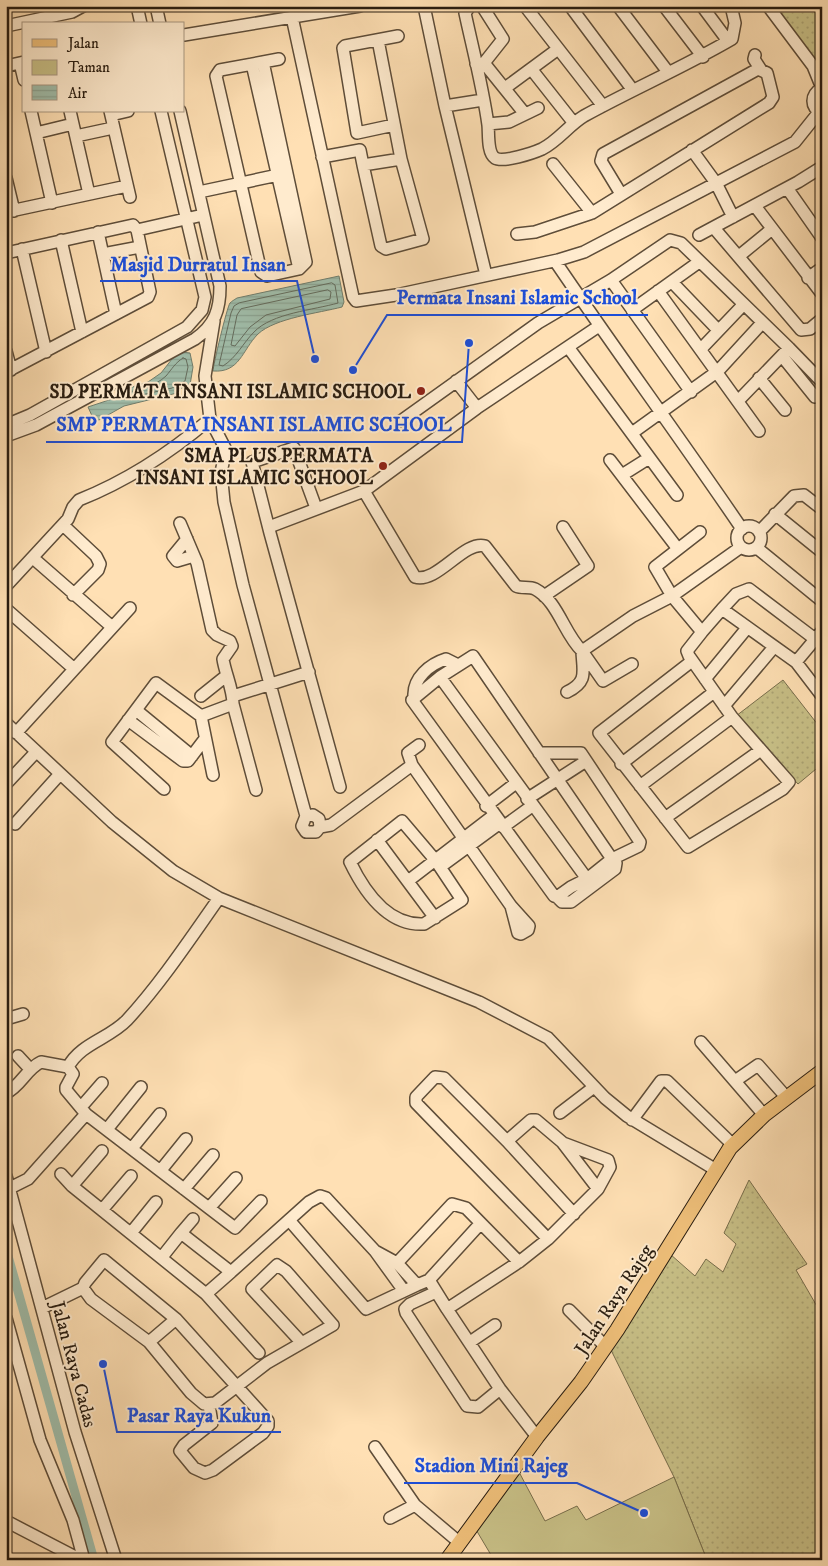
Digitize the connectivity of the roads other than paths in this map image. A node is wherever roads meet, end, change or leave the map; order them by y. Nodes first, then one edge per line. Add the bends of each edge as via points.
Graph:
1 (83, 6) edge
2 (137, 6) edge
3 (156, 6) edge
4 (360, 6) edge
5 (424, 6) edge
6 (470, 6) edge
7 (482, 6) edge
8 (525, 6) edge
9 (570, 6) edge
10 (618, 6) edge
11 (664, 6) edge
12 (702, 6) edge
13 (731, 6) edge
14 (768, 6) edge
15 (292, 17) junction
16 (7, 22) edge
17 (141, 22) edge
18 (160, 22) edge
19 (185, 35) edge
20 (398, 36) dead end
21 (378, 40) junction
22 (728, 41) junction
23 (558, 49) junction
24 (755, 55) dead end
25 (703, 57) junction
26 (279, 59) dead end
27 (22, 62) edge
28 (257, 63) junction
29 (480, 64) junction
30 (6, 66) edge
31 (532, 70) junction
32 (761, 70) junction
33 (668, 72) junction
34 (505, 88) junction
35 (822, 88) edge
36 (632, 89) junction
37 (483, 100) junction
38 (445, 106) junction
39 (603, 106) junction
40 (538, 108) dead end
41 (31, 112) edge
42 (71, 112) edge
43 (161, 112) edge
44 (180, 112) edge
45 (110, 113) edge
46 (821, 113) edge
47 (525, 114) junction
48 (574, 122) junction
49 (73, 124) junction
50 (488, 124) junction
51 (394, 125) junction
52 (113, 128) junction
53 (36, 133) junction
54 (357, 133) junction
55 (76, 136) junction
56 (360, 150) junction
57 (692, 150) junction
58 (322, 157) junction
59 (401, 159) junction
60 (553, 164) dead end
61 (364, 165) junction
62 (820, 170) edge
63 (283, 174) junction
64 (6, 178) edge
65 (241, 183) junction
66 (716, 183) junction
67 (788, 188) junction
68 (199, 192) junction
69 (89, 194) junction
70 (621, 194) junction
71 (52, 203) junction
72 (755, 206) junction
73 (10, 211) edge
74 (592, 213) junction
75 (203, 214) junction
76 (733, 217) junction
77 (187, 218) junction
78 (714, 228) junction
79 (772, 228) junction
80 (136, 230) junction
81 (98, 232) junction
82 (517, 234) dead end
83 (699, 236) dead end
84 (822, 238) edge
85 (61, 240) junction
86 (140, 247) junction
87 (22, 249) junction
88 (6, 253) edge
89 (103, 254) junction
90 (739, 256) junction
91 (554, 261) junction
92 (700, 262) junction
93 (822, 268) edge
94 (486, 275) junction
95 (808, 278) junction
96 (611, 280) junction
97 (672, 282) junction
98 (820, 288) edge
99 (658, 292) junction
100 (579, 297) junction
101 (743, 304) junction
102 (632, 310) junction
103 (116, 314) junction
104 (822, 318) edge
105 (214, 321) junction
106 (762, 324) junction
107 (598, 326) junction
108 (718, 330) junction
109 (82, 332) junction
110 (175, 334) junction
111 (181, 346) junction
112 (568, 347) junction
113 (701, 349) junction
114 (6, 351) edge
115 (46, 352) junction
116 (785, 352) junction
117 (8, 371) edge
118 (718, 371) junction
119 (758, 378) junction
120 (456, 381) junction
121 (822, 382) edge
122 (691, 392) junction
123 (815, 397) dead end
124 (738, 401) junction
125 (477, 408) junction
126 (785, 410) dead end
127 (662, 412) junction
128 (210, 419) junction
129 (401, 421) dead end
130 (6, 425) edge
131 (759, 430) dead end
132 (632, 433) junction
133 (6, 436) edge
134 (649, 458) junction
135 (610, 460) dead end
136 (622, 475) junction
137 (364, 490) junction
138 (677, 495) dead end
139 (316, 508) junction
140 (822, 509) edge
141 (775, 514) junction
142 (180, 523) dead end
143 (63, 525) junction
144 (269, 527) junction
145 (563, 527) dead end
146 (742, 529) junction
147 (700, 532) dead end
148 (759, 532) junction
149 (186, 539) junction
150 (741, 547) junction
151 (757, 548) junction
152 (678, 549) junction
153 (822, 552) edge
154 (194, 556) junction
155 (33, 558) junction
156 (6, 586) edge
157 (73, 594) junction
158 (544, 596) junction
159 (672, 596) junction
160 (822, 601) edge
161 (130, 608) dead end
162 (722, 608) junction
163 (6, 610) edge
164 (112, 628) junction
165 (747, 628) junction
166 (702, 632) junction
167 (819, 635) edge
168 (774, 648) junction
169 (582, 651) junction
170 (692, 661) junction
171 (796, 662) junction
172 (632, 664) dead end
173 (458, 665) junction
174 (73, 668) junction
175 (309, 672) junction
176 (226, 676) junction
177 (440, 678) junction
178 (705, 679) junction
179 (270, 685) junction
180 (567, 692) dead end
181 (714, 692) junction
182 (201, 696) dead end
183 (414, 696) junction
184 (822, 696) edge
185 (233, 700) junction
186 (724, 706) junction
187 (132, 715) junction
188 (201, 716) junction
189 (732, 716) junction
190 (6, 723) edge
191 (16, 733) junction
192 (204, 740) junction
193 (419, 745) dead end
194 (760, 750) junction
195 (36, 752) junction
196 (539, 753) junction
197 (586, 761) junction
198 (621, 764) junction
199 (412, 765) junction
200 (60, 774) junction
201 (213, 775) dead end
202 (557, 781) junction
203 (516, 783) junction
204 (6, 784) edge
205 (640, 786) junction
206 (340, 787) dead end
207 (164, 789) dead end
208 (256, 790) dead end
209 (530, 803) junction
210 (486, 806) junction
211 (665, 818) junction
212 (499, 822) junction
213 (15, 824) dead end
214 (378, 840) junction
215 (468, 842) junction
216 (613, 859) junction
217 (438, 864) junction
218 (587, 879) junction
219 (408, 881) junction
220 (557, 897) junction
221 (219, 898) junction
222 (512, 906) dead end
223 (435, 918) junction
224 (23, 1014) dead end
225 (6, 1019) edge
226 (701, 1042) dead end
227 (18, 1056) dead end
228 (68, 1067) junction
229 (30, 1069) junction
230 (822, 1071) edge
231 (735, 1081) junction
232 (102, 1083) dead end
233 (141, 1087) dead end
234 (594, 1087) junction
235 (6, 1093) edge
236 (787, 1098) junction
237 (84, 1110) junction
238 (560, 1113) dead end
239 (160, 1114) dead end
240 (764, 1115) junction
241 (632, 1120) junction
242 (108, 1128) junction
243 (186, 1138) dead end
244 (507, 1141) junction
245 (562, 1142) junction
246 (733, 1145) junction
247 (132, 1148) junction
248 (102, 1151) dead end
249 (213, 1155) dead end
250 (161, 1170) junction
251 (716, 1170) junction
252 (62, 1174) dead end
253 (6, 1176) edge
254 (131, 1176) dead end
255 (236, 1178) dead end
256 (8, 1186) edge
257 (72, 1186) junction
258 (184, 1189) junction
259 (598, 1189) junction
260 (261, 1201) dead end
261 (156, 1202) dead end
262 (209, 1208) junction
263 (102, 1210) junction
264 (574, 1214) junction
265 (193, 1218) dead end
266 (289, 1220) junction
267 (480, 1224) junction
268 (131, 1233) junction
269 (181, 1233) junction
270 (548, 1239) junction
271 (375, 1251) junction
272 (162, 1257) junction
273 (519, 1262) junction
274 (397, 1263) junction
275 (231, 1272) junction
276 (429, 1280) junction
277 (417, 1285) junction
278 (83, 1288) junction
279 (404, 1291) junction
280 (436, 1292) junction
281 (206, 1294) junction
282 (42, 1308) junction
283 (447, 1309) junction
284 (569, 1310) dead end
285 (6, 1318) edge
286 (176, 1319) junction
287 (495, 1325) dead end
288 (149, 1342) junction
289 (301, 1342) junction
290 (470, 1342) junction
291 (605, 1346) junction
292 (259, 1353) dead end
293 (237, 1387) junction
294 (500, 1389) junction
295 (209, 1405) junction
296 (537, 1437) junction
297 (375, 1447) dead end
298 (415, 1504) junction
299 (390, 1518) dead end
300 (6, 1521) edge
301 (460, 1542) junction
302 (76, 1559) edge
303 (116, 1560) edge
304 (447, 1560) edge

1 - 16 street via 72,12
2 - 17 street
3 - 18 street
4 - 15 street
5 - 38 street
6 - 29 street via 465,12
7 - 29 street via 503,38
8 - 23 street
9 - 36 street
10 - 33 street
11 - 25 street
12 - 22 street
13 - 22 street via 735,33
14 - 35 street via 813,66
15 - 19 street
15 - 58 street
20 - 21 street
21 - 51 street
21 - 54 street via 343,48
22 - 25 street
23 - 31 street
23 - 39 street
24 - 32 street
25 - 33 street
26 - 28 street
27 - 30 street
28 - 63 street
28 - 65 street via 220,70 216,76
29 - 34 street
29 - 37 street
31 - 34 street
31 - 48 street
32 - 57 street via 769,76 772,101
32 - 70 street via 603,154 601,161
33 - 36 street
34 - 47 street
35 - 46 street via 813,99 814,107
36 - 39 street
37 - 38 street
37 - 50 street
38 - 94 street
39 - 48 street
40 - 47 street
41 - 53 street
42 - 49 street
43 - 77 street
44 - 68 street
45 - 52 street
46 - 66 street via 795,142
47 - 50 street via 509,122
48 - 50 street via 544,148 502,159 492,154
49 - 53 street
49 - 55 street
51 - 54 street
51 - 59 street
52 - 55 street
52 - 69 street via 129,191
53 - 71 street
54 - 56 street
55 - 69 street
56 - 58 street
56 - 61 street
57 - 66 street
57 - 70 street
58 - 94 street via 356,301
59 - 61 street
59 - 61 street via 422,239 386,249 381,246
60 - 74 street
62 - 67 street
63 - 65 street
63 - 65 street via 299,269 275,275 263,275
64 - 73 street
65 - 68 street
66 - 76 street
66 - 91 street via 592,249
67 - 72 street
67 - 84 street
68 - 75 street
69 - 71 street
70 - 74 street
71 - 73 street
72 - 76 street
72 - 79 street
74 - 82 street via 535,232
75 - 77 street
75 - 105 street via 220,286 220,303
76 - 78 street
77 - 80 street
77 - 110 street via 205,296 202,310
78 - 83 street
78 - 90 street
79 - 90 street
79 - 95 street
80 - 81 street via 132,225
80 - 86 street
81 - 85 street
81 - 89 street
85 - 87 street
85 - 109 street
86 - 89 street
86 - 103 street via 150,292 148,297
87 - 88 street
87 - 115 street
89 - 103 street
90 - 104 street via 801,330 810,329
91 - 94 street
91 - 100 street
92 - 96 street via 681,243 670,240
92 - 97 street
92 - 101 street
93 - 95 street
95 - 98 street
96 - 100 street
96 - 102 street
97 - 99 street
97 - 108 street
99 - 102 street
99 - 113 street
100 - 107 street
100 - 120 street
101 - 106 street
101 - 108 street
102 - 122 street
103 - 109 street
105 - 111 street via 203,334
105 - 128 street via 205,376
106 - 116 street
106 - 118 street
107 - 112 street
107 - 127 street
108 - 113 street
109 - 115 street
110 - 111 street
110 - 130 street via 30,415
111 - 133 street via 36,425
112 - 125 street
112 - 132 street
113 - 118 street
114 - 117 street
115 - 117 street
116 - 119 street
116 - 121 street
116 - 123 street
118 - 122 street
118 - 124 street
119 - 124 street
119 - 126 street
120 - 125 street
120 - 129 street
122 - 127 street
124 - 131 street
125 - 137 street
127 - 132 street
127 - 146 street
128 - 143 street via 176,447 79,500
128 - 179 street via 226,450 221,472 224,502
132 - 134 street
134 - 136 street
134 - 138 street
135 - 136 street
136 - 152 street
137 - 139 street
137 - 158 street via 415,578 425,578 481,545 489,549 516,586 534,589
139 - 144 street
139 - 144 street via 294,448 254,460 251,465
140 - 141 street via 804,495 799,495
141 - 148 street
141 - 153 street
142 - 149 street
143 - 155 street
143 - 157 street via 96,556 100,564 98,570
144 - 175 street
145 - 158 street via 588,566
146 - 148 street via 751,527
146 - 150 street via 738,534
147 - 152 street
148 - 151 street via 761,540
149 - 154 street
149 - 154 street via 173,556 177,561
150 - 151 street
150 - 159 street
151 - 160 street
152 - 159 street via 655,567
154 - 176 street via 212,630 230,640 232,646 223,659
155 - 156 street
155 - 157 street
157 - 164 street
158 - 169 street via 573,643
159 - 166 street
159 - 169 street via 633,616
161 - 164 street
162 - 165 street
162 - 166 street
162 - 167 street via 736,594 749,589
163 - 174 street
164 - 174 street
165 - 168 street
165 - 178 street
166 - 170 street via 688,652
167 - 171 street
168 - 171 street
168 - 186 street
169 - 172 street via 603,681
169 - 180 street via 583,678
170 - 178 street
170 - 198 street via 600,731 600,736
171 - 184 street
173 - 177 street
173 - 183 street via 446,659 431,666 417,684
173 - 196 street via 473,656
174 - 191 street
175 - 179 street
175 - 206 street
176 - 182 street
176 - 185 street
177 - 183 street
177 - 203 street
178 - 181 street
179 - 185 street
179 - 199 street via 306,816 317,816 320,827 331,825
181 - 186 street
181 - 198 street
183 - 210 street via 413,702
185 - 188 street
185 - 208 street
186 - 189 street
187 - 188 street via 157,683
187 - 192 street via 192,756
187 - 207 street via 112,743
188 - 192 street
189 - 194 street
189 - 205 street
190 - 191 street
191 - 195 street
192 - 201 street
193 - 199 street via 408,753
194 - 211 street
194 - 211 street via 788,779 788,785 783,789 688,847
195 - 200 street
195 - 204 street
196 - 197 street via 581,752
196 - 202 street
197 - 202 street
197 - 216 street via 640,842 639,846
198 - 205 street
199 - 215 street
200 - 213 street
200 - 221 street via 112,822 173,871
202 - 209 street
202 - 216 street
203 - 209 street
203 - 210 street
205 - 211 street
209 - 212 street
209 - 218 street
210 - 212 street
212 - 215 street
212 - 220 street
214 - 217 street via 405,822
214 - 219 street
214 - 223 street via 350,862 379,906 404,920 421,924
215 - 217 street
215 - 222 street
216 - 218 street
216 - 220 street via 615,869 571,902 562,902
217 - 219 street
217 - 223 street via 462,900
218 - 220 street
219 - 223 street
221 - 228 street via 126,1020 82,1049
221 - 234 street via 479,1002 548,1038
224 - 225 street
226 - 231 street
227 - 229 street
228 - 229 street via 43,1062
228 - 237 street via 73,1074 66,1090
229 - 235 street
230 - 236 main road, Jalan Raya Rajeg
231 - 236 street via 758,1065
231 - 240 street
232 - 237 street
233 - 242 street
234 - 238 street
234 - 241 street
236 - 240 main road, Jalan Raya Rajeg
237 - 242 street
237 - 256 street via 28,1179
239 - 247 street
240 - 246 main road, Jalan Raya Rajeg
241 - 246 street via 661,1081 666,1081
241 - 251 street
242 - 247 street
243 - 250 street
244 - 245 street via 531,1120 540,1122
244 - 264 street
244 - 270 street via 441,1077 435,1077 416,1097 416,1103
245 - 259 street
245 - 259 street via 608,1160 610,1167
246 - 251 main road, Jalan Raya Rajeg
247 - 250 street
248 - 257 street
249 - 258 street
250 - 258 street
251 - 291 main road, Jalan Raya Rajeg
252 - 257 street
253 - 256 street, Jalan Raya Cadas
254 - 263 street
255 - 262 street
256 - 282 street, Jalan Raya Cadas
257 - 263 street
258 - 262 street
259 - 264 street
260 - 262 street via 235,1228
261 - 268 street
263 - 268 street
264 - 270 street
265 - 269 street
266 - 271 street via 313,1199 326,1198
266 - 275 street
266 - 279 street via 366,1309
267 - 273 street
267 - 274 street via 466,1208 452,1204
267 - 276 street
268 - 272 street
269 - 272 street
269 - 275 street
270 - 273 street
271 - 274 street
271 - 279 street
272 - 281 street
273 - 283 street
274 - 277 street
275 - 281 street
276 - 277 street
276 - 280 street
277 - 279 street
278 - 282 street
278 - 286 street via 104,1260
278 - 288 street via 91,1299
280 - 283 street
280 - 294 street via 410,1304 406,1313 467,1406 474,1408
281 - 292 street
282 - 303 street, Jalan Raya Cadas via 75,1432
283 - 290 street
284 - 291 street
285 - 302 street via 40,1440 73,1520
286 - 288 street
286 - 293 street
287 - 290 street
288 - 295 street via 191,1393
289 - 289 street via 252,1289 277,1266 333,1324
289 - 293 street
290 - 294 street
291 - 296 main road, Jalan Raya Rajeg
293 - 295 street
293 - 295 street via 268,1421 268,1426 257,1438 205,1473 194,1468 180,1451 212,1423
294 - 296 street
296 - 301 main road, Jalan Raya Rajeg
297 - 298 street
298 - 299 street
298 - 301 street
300 - 302 street
301 - 304 main road, Jalan Raya Rajeg

